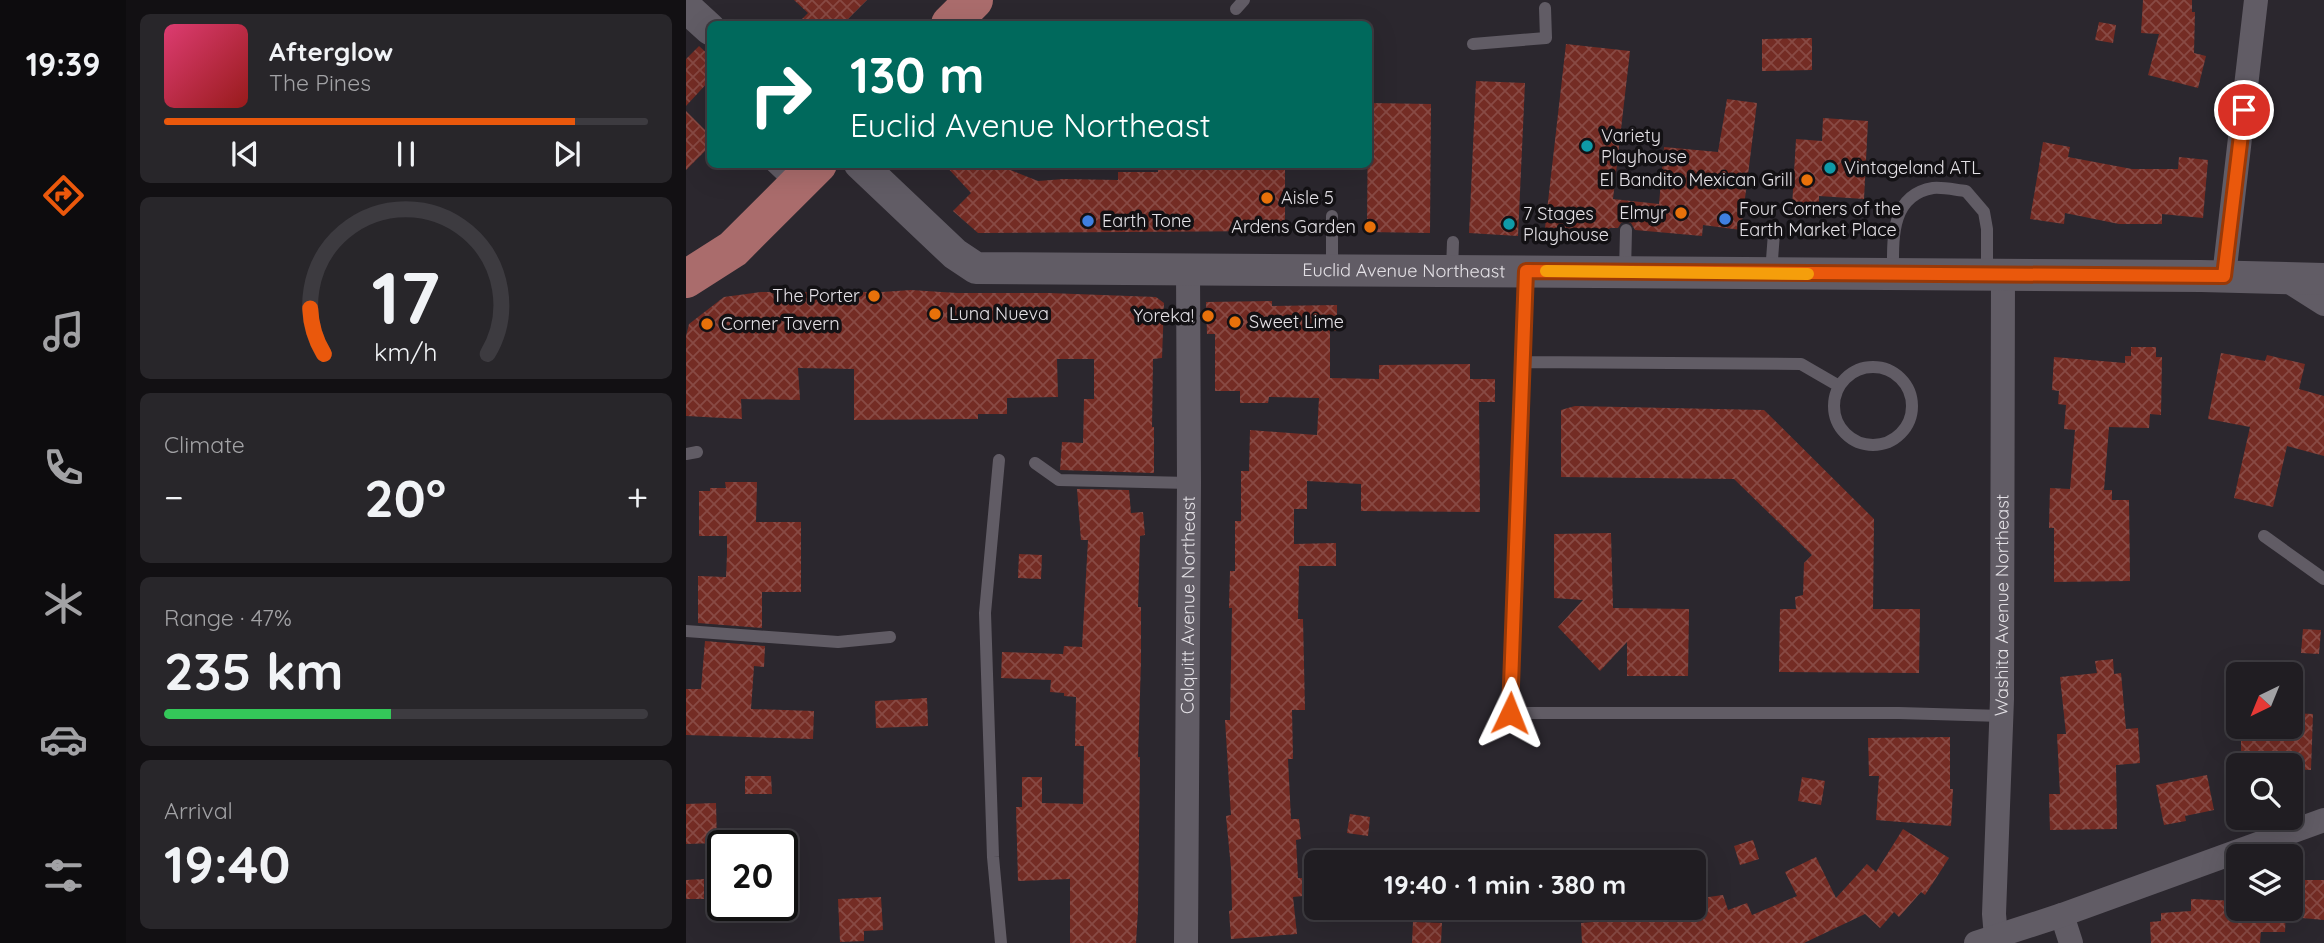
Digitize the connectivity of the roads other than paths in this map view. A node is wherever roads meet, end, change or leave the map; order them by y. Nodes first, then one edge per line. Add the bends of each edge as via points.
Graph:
1 (974, 0) edge
2 (2256, 0) edge
3 (686, 7) edge
4 (1545, 8) dead end
5 (953, 21) edge
6 (707, 26) edge
7 (1473, 44) dead end
8 (864, 168) edge
9 (794, 172) edge
10 (1332, 216) dead end
11 (1626, 230) dead end
12 (1774, 233) dead end
13 (1188, 269) junction
14 (1332, 270) junction
15 (1526, 271) junction
16 (1625, 272) junction
17 (689, 274) edge
18 (1771, 274) junction
19 (1893, 274) junction
20 (1995, 274) junction
21 (2224, 276) junction
22 (2285, 279) junction
23 (2324, 279) edge
24 (2324, 304) edge
25 (1524, 362) junction
26 (1839, 386) junction
27 (999, 460) dead end
28 (1035, 463) dead end
29 (1189, 483) junction
30 (2264, 536) dead end
31 (2324, 579) edge
32 (686, 631) edge
33 (890, 637) dead end
34 (2001, 716) junction
35 (2324, 820) edge
36 (2062, 915) junction
37 (1986, 940) edge
38 (1001, 943) edge
39 (1186, 943) edge
40 (2071, 943) edge

1 - 5 highway
2 - 21 street
3 - 6 street
4 - 7 lane via 1546,38
8 - 13 street, Euclid Avenue Northeast via 955,254 976,268
9 - 17 highway via 733,249
10 - 14 lane
11 - 16 lane
12 - 18 lane
13 - 14 street, Euclid Avenue Northeast
13 - 29 street, Colquitt Avenue Northeast
14 - 15 street, Euclid Avenue Northeast via 1453,257
15 - 16 street, Euclid Avenue Northeast
15 - 25 lane
16 - 18 street, Euclid Avenue Northeast
18 - 19 street, Euclid Avenue Northeast
19 - 20 street, Euclid Avenue Northeast
19 - 20 lane via 1893,227 1900,210 1913,195 1934,188 1966,191 1984,212
20 - 21 street, Euclid Avenue Northeast
20 - 34 street, Washita Avenue Northeast
21 - 22 street, Euclid Avenue Northeast
22 - 23 street, Euclid Avenue Northeast
22 - 24 street
25 - 26 lane via 1801,364
25 - 34 lane via 1510,713
26 - 26 lane via 1860,369 1885,369 1897,375 1912,402 1906,428 1877,446 1855,441 1844,433 1834,413
27 - 38 lane via 985,614 992,846
28 - 29 lane via 1059,480
29 - 39 street, Colquitt Avenue Northeast
30 - 31 lane
32 - 33 lane via 838,642
34 - 37 street, Washita Avenue Northeast via 1994,914
35 - 36 street
36 - 37 street
36 - 40 street

